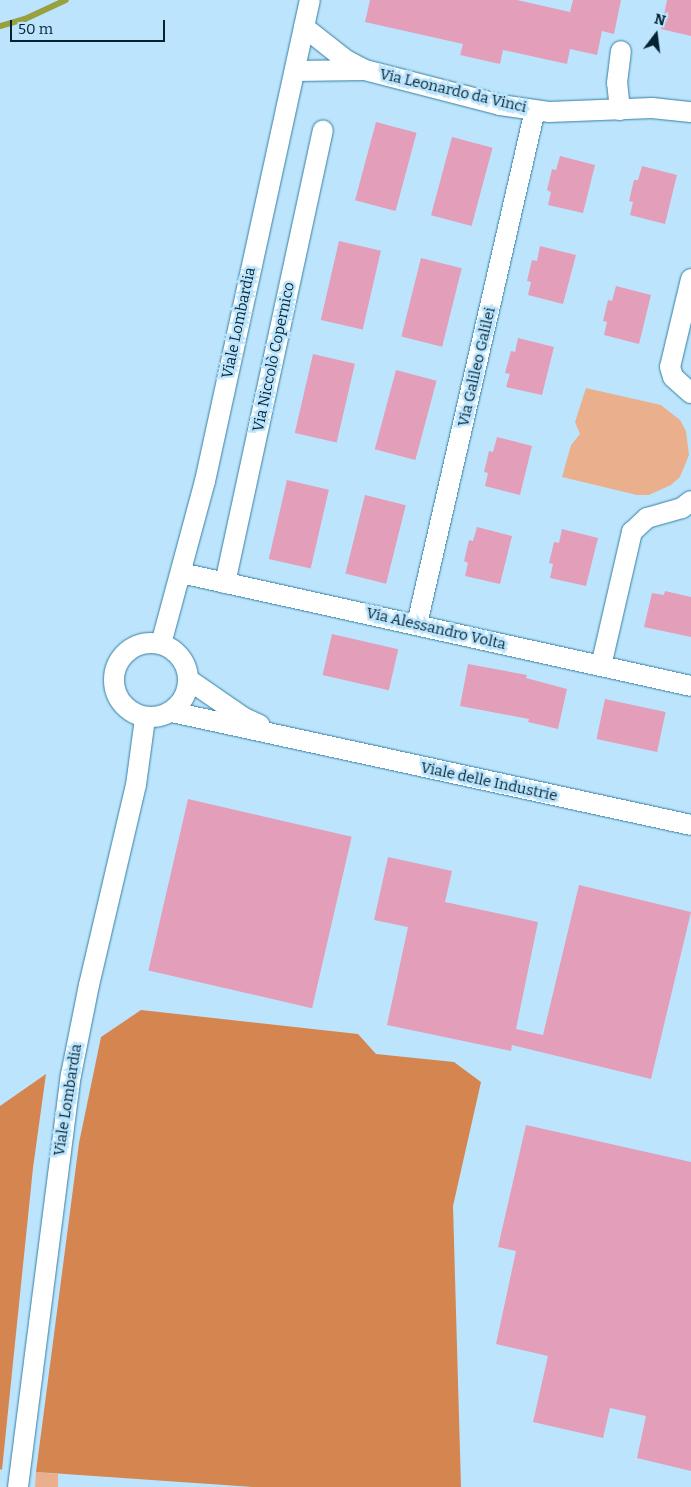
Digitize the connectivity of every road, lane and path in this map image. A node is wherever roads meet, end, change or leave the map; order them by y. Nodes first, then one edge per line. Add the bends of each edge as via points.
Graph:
1 (310, 0) edge
2 (304, 27) junction
3 (621, 50) dead end
4 (365, 70) junction
5 (294, 71) junction
6 (535, 110) junction
7 (620, 110) junction
8 (691, 112) edge
9 (323, 131) dead end
10 (691, 279) edge
11 (691, 393) edge
12 (691, 501) edge
13 (181, 572) junction
14 (225, 582) junction
15 (417, 624) junction
16 (162, 644) junction
17 (601, 666) junction
18 (189, 680) junction
19 (691, 686) edge
20 (172, 712) junction
21 (145, 718) junction
22 (286, 737) junction
23 (691, 826) edge
24 (18, 1487) edge

1 - 2 street, Viale Lombardia
2 - 4 street, Via Leonardo da Vinci via 346,60
2 - 5 street, Viale Lombardia
3 - 7 street
4 - 5 street, Via Leonardo da Vinci
4 - 6 street, Via Leonardo da Vinci via 492,103
5 - 13 street, Viale Lombardia via 205,482
6 - 7 street, Via Leonardo da Vinci
6 - 15 street, Via Galileo Galilei
7 - 8 street, Via Leonardo da Vinci
9 - 14 street, Via Niccolò Copernico
10 - 11 street via 670,367 673,377
12 - 17 street via 682,508 647,518 632,532
13 - 14 street, Via Alessandro Volta
13 - 16 street, Viale Lombardia
14 - 15 street, Via Alessandro Volta
15 - 17 street, Via Alessandro Volta
16 - 18 street via 181,657
16 - 21 street via 143,644 127,651 114,672 117,696 133,714
17 - 19 street, Via Alessandro Volta
18 - 20 street via 187,692
18 - 22 street, Viale delle Industrie via 244,718
20 - 21 street
20 - 22 street, Viale delle Industrie
21 - 24 street, Viale Lombardia via 136,785 71,1075
22 - 23 street, Viale delle Industrie

